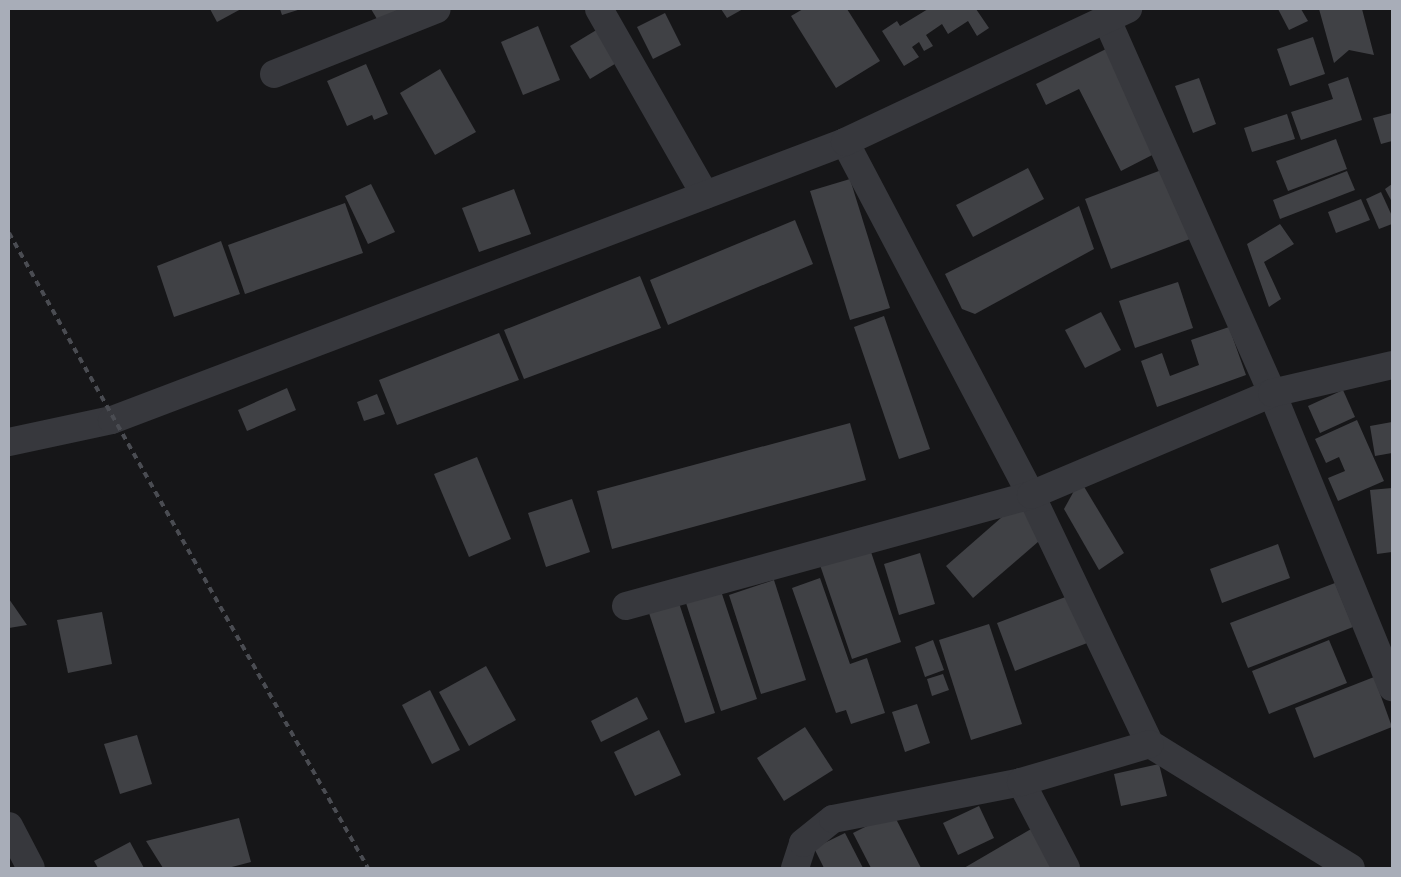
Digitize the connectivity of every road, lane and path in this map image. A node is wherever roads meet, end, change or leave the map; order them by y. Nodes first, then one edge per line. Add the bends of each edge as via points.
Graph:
1 (437, 9) edge
2 (599, 9) edge
3 (1117, 14) edge
4 (274, 74) dead end
5 (845, 142) junction
6 (705, 195) junction
7 (1392, 365) edge
8 (1272, 393) junction
9 (9, 442) edge
10 (1031, 495) junction
11 (626, 606) dead end
12 (1392, 688) edge
13 (1150, 744) junction
14 (1021, 782) junction
15 (9, 826) edge
16 (31, 868) edge
17 (795, 868) edge
18 (1066, 868) edge
19 (1351, 868) edge

1 - 4 street
2 - 6 street
3 - 5 street
3 - 8 street
5 - 6 street
5 - 10 street
6 - 9 street via 112,420
7 - 8 street
8 - 10 street
8 - 12 street
10 - 11 street
10 - 13 street
13 - 14 street
13 - 19 street
14 - 17 street via 833,819 803,843
14 - 18 street
15 - 16 street

